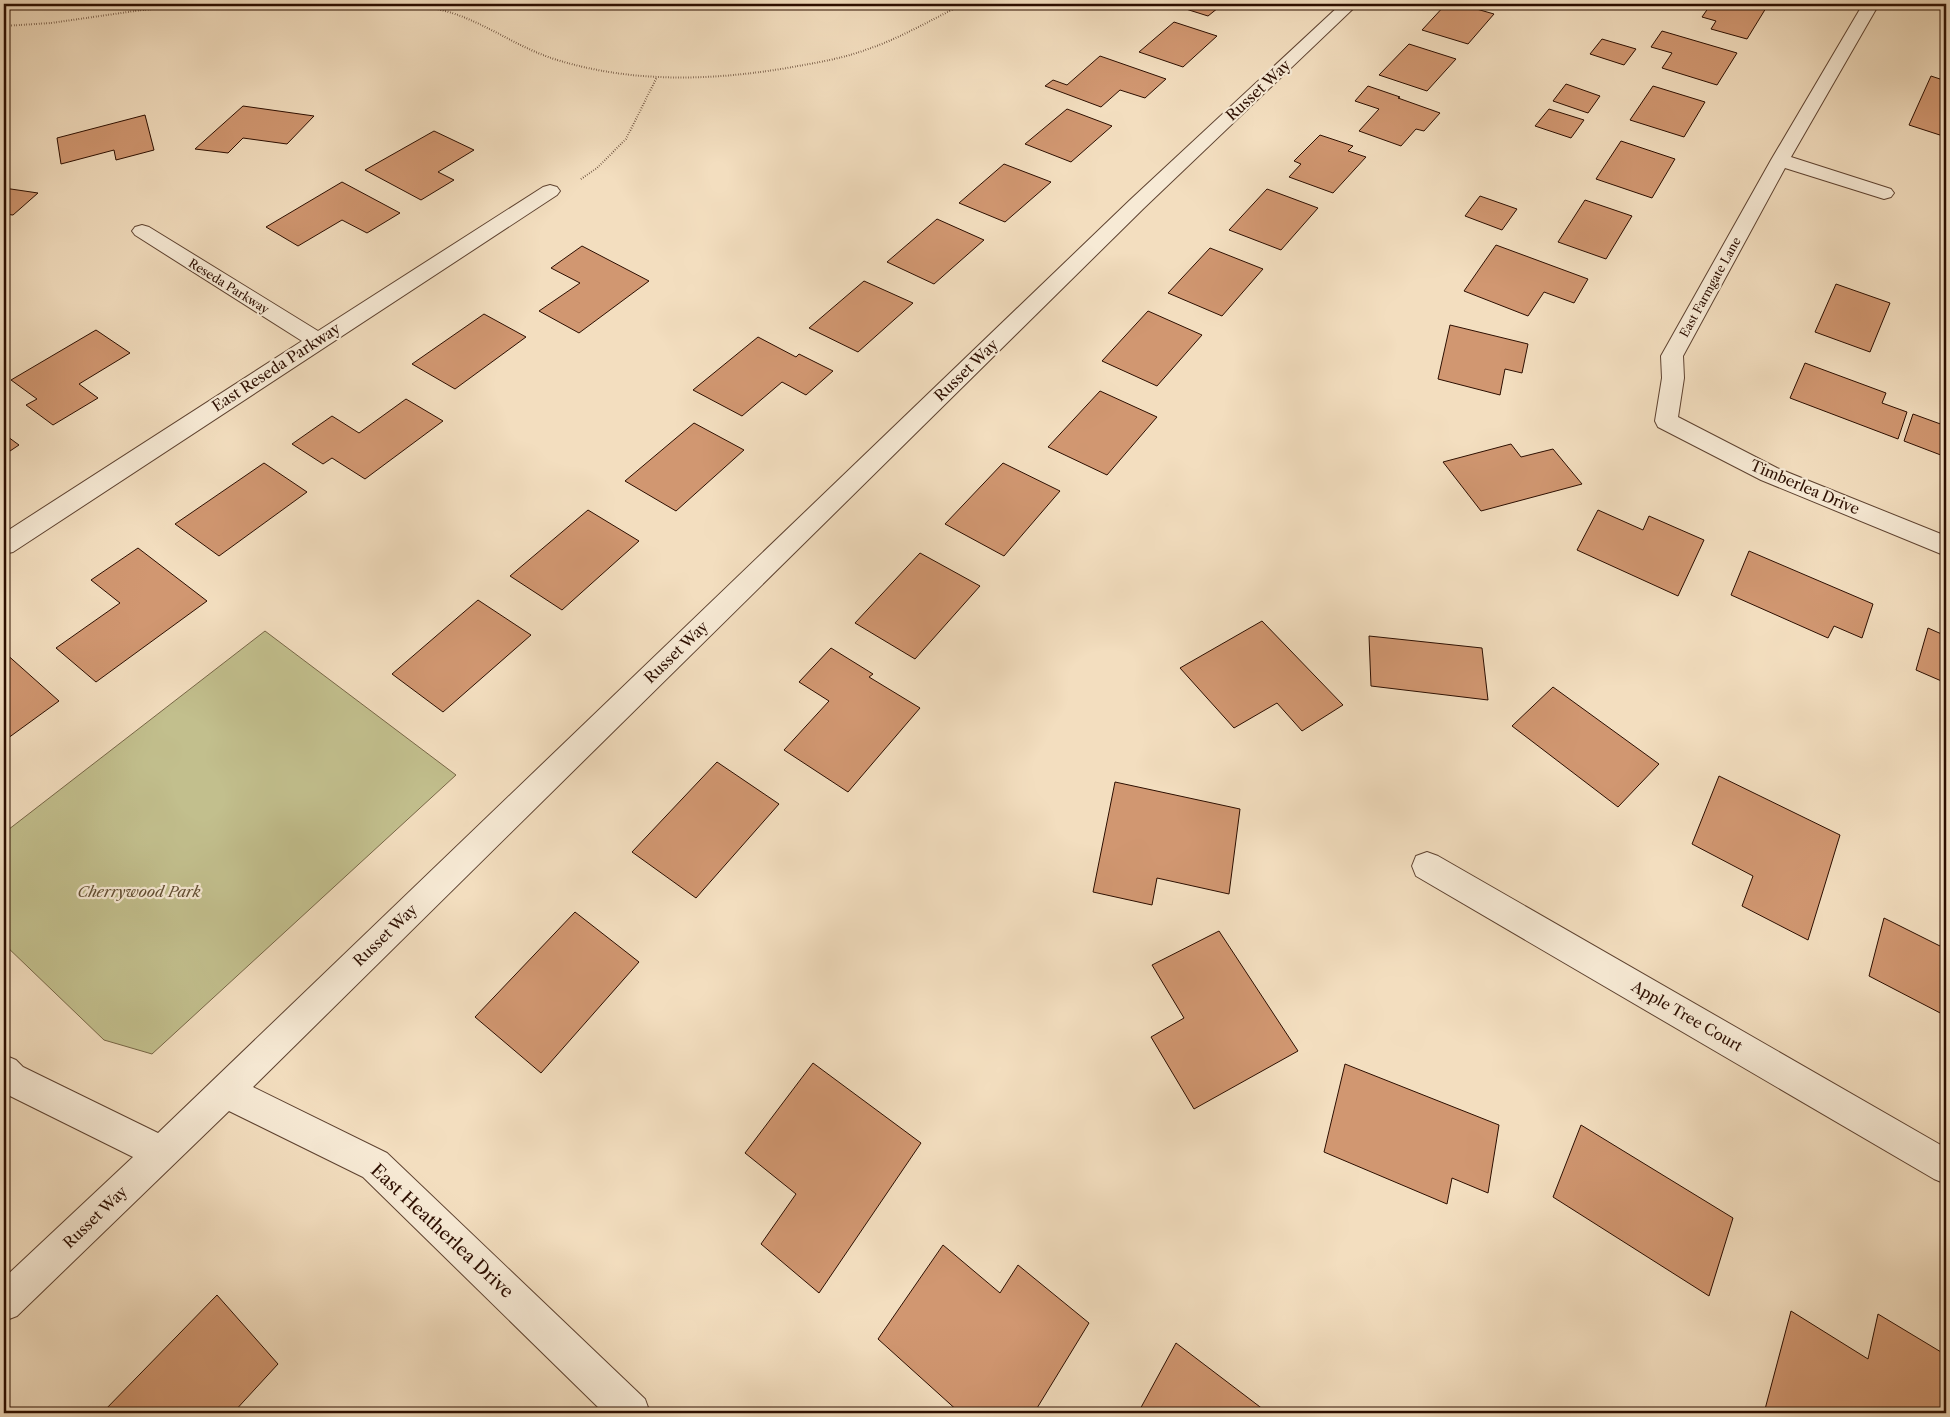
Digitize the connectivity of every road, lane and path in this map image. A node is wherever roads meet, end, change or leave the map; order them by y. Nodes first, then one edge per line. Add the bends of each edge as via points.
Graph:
1 (216, 4) edge
2 (406, 4) edge
3 (964, 4) edge
4 (1350, 4) edge
5 (1871, 4) edge
6 (4, 26) edge
7 (657, 77) junction
8 (1780, 160) junction
9 (550, 191) joint
10 (1884, 193) dead end
11 (142, 231) dead end
12 (317, 341) junction
13 (1666, 421) joint
14 (4, 545) edge
15 (1946, 546) edge
16 (1427, 866) dead end
17 (4, 1072) edge
18 (224, 1091) junction
19 (162, 1153) junction
20 (1946, 1166) edge
21 (4, 1303) edge
22 (631, 1413) edge

1 - 6 path
2 - 7 path via 464,18 554,59 623,76
3 - 7 path via 888,42 828,61 754,74 692,79
4 - 18 street, Russet Way via 1122,218
5 - 8 street, East Farmgate Lane
7 - 9 path via 626,139 597,168 565,192
8 - 10 street
8 - 13 street, East Farmgate Lane via 1672,356 1673,378
9 - 12 street, East Reseda Parkway
11 - 12 street, Reseda Parkway
12 - 14 street, East Reseda Parkway
13 - 15 street, Timberlea Drive via 1770,474
16 - 20 street, Apple Tree Court
17 - 19 street via 11,1080
18 - 19 street, Russet Way
18 - 22 street, East Heatherlea Drive via 375,1165
19 - 21 street, Russet Way

